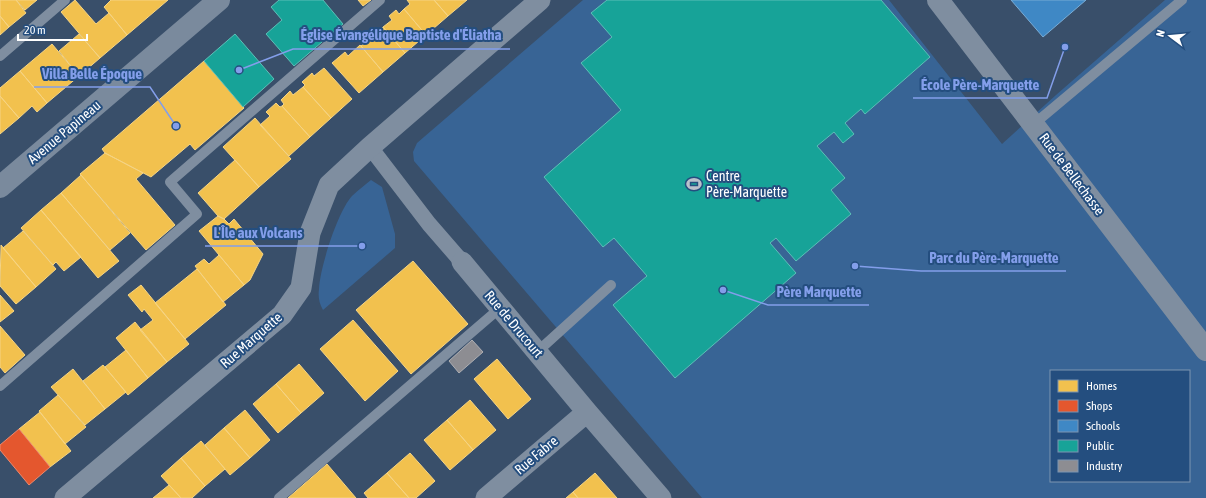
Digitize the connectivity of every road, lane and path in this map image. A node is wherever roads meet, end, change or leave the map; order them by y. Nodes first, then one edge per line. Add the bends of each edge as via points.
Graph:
1 (65, 0) edge
2 (219, 0) edge
3 (380, 0) edge
4 (540, 0) edge
5 (938, 0) edge
6 (1182, 0) edge
7 (0, 56) edge
8 (1034, 124) junction
9 (370, 147) junction
10 (0, 187) edge
11 (462, 262) joint
12 (611, 285) dead end
13 (500, 308) junction
14 (1206, 350) edge
15 (537, 352) junction
16 (0, 386) edge
17 (587, 412) junction
18 (65, 498) edge
19 (279, 498) edge
20 (486, 498) edge
21 (661, 498) edge

1 - 7 lane
2 - 10 main road, Avenue Papineau
3 - 16 lane via 170,182 197,214
4 - 9 street, Rue Marquette
5 - 8 street, Rue de Bellechasse
6 - 8 lane
8 - 14 street, Rue de Bellechasse
9 - 11 street, Rue de Drucourt via 429,224
9 - 18 street, Rue Marquette via 329,185 310,233 301,288 282,316
11 - 13 street, Rue de Drucourt
12 - 15 lane
13 - 15 street, Rue de Drucourt
13 - 19 lane
15 - 17 street, Rue de Drucourt
17 - 20 street, Rue Fabre
17 - 21 street, Rue de Drucourt

